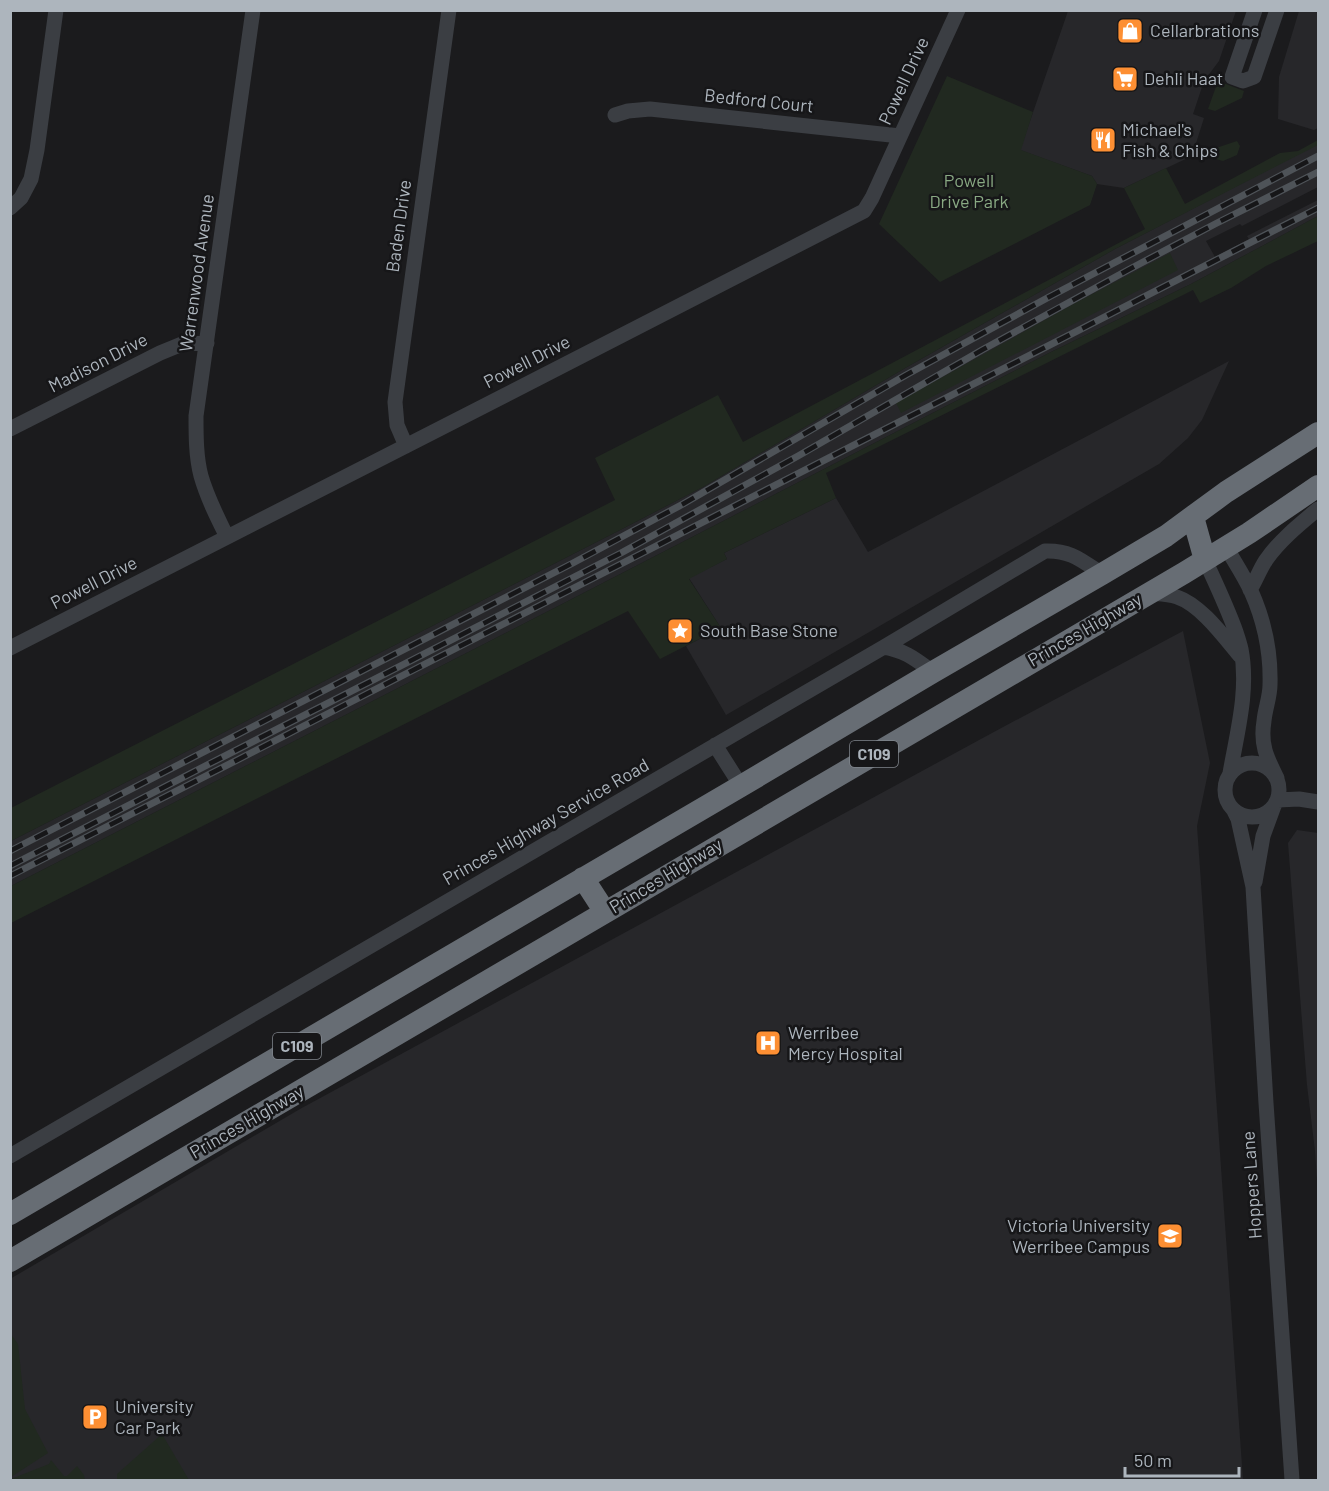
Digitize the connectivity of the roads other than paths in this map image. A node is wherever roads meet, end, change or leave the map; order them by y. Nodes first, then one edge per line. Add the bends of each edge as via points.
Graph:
1 (56, 10) edge
2 (253, 10) edge
3 (449, 10) edge
4 (958, 10) edge
5 (1255, 10) edge
6 (1277, 10) edge
7 (615, 115) dead end
8 (900, 136) junction
9 (10, 208) edge
10 (207, 343) junction
11 (10, 429) edge
12 (1318, 433) edge
13 (406, 446) junction
14 (1318, 486) edge
15 (1318, 510) edge
16 (1193, 517) junction
17 (227, 537) junction
18 (1226, 547) junction
19 (1204, 560) junction
20 (1102, 574) junction
21 (1250, 590) junction
22 (1148, 593) junction
23 (884, 647) junction
24 (10, 648) edge
25 (1242, 658) junction
26 (933, 672) junction
27 (716, 746) junction
28 (1230, 773) junction
29 (741, 786) junction
30 (1277, 792) junction
31 (1318, 802) edge
32 (1234, 811) junction
33 (765, 817) junction
34 (584, 878) junction
35 (1253, 887) junction
36 (605, 912) junction
37 (10, 1156) edge
38 (10, 1214) edge
39 (10, 1261) edge
40 (1292, 1480) edge

1 - 9 street via 31,178 21,198
2 - 10 street, Warrenwood Avenue
3 - 13 street, Baden Drive via 395,402 397,425
4 - 8 street, Powell Drive
5 - 6 street via 1232,77 1243,81 1254,77
7 - 8 street, Bedford Court via 650,109
8 - 13 street, Powell Drive via 864,211
10 - 11 street, Madison Drive via 182,344 160,353
10 - 17 street, Warrenwood Avenue via 196,416 196,446 201,475
12 - 16 highway, C109
13 - 17 street, Powell Drive
14 - 18 highway, Princes Highway / C109
15 - 21 street via 1271,554
16 - 18 highway
16 - 19 highway
16 - 20 highway, C109
17 - 24 street, Powell Drive
18 - 19 highway, Princes Highway / C109
18 - 21 street
19 - 22 highway, Princes Highway / C109
19 - 25 street via 1232,622
20 - 23 street, Princes Highway Service Road via 1071,554 1046,551
20 - 26 highway, C109
21 - 30 street via 1264,627 1269,662 1263,737
22 - 25 street via 1187,602 1211,620
22 - 33 highway, Princes Highway / C109
23 - 26 street via 908,654
23 - 27 street, Princes Highway Service Road
25 - 28 street via 1243,697
26 - 29 highway, C109
27 - 29 street
27 - 37 street, Princes Highway Service Road
28 - 30 street via 1246,763 1264,765 1272,771
28 - 32 street, Hoppers Lane via 1225,794
29 - 33 highway
29 - 34 highway, C109
30 - 31 street
30 - 32 street via 1268,813 1250,818
30 - 35 street, Hoppers Lane
32 - 35 street, Hoppers Lane
33 - 36 highway, Princes Highway / C109
34 - 36 highway
34 - 38 highway, C109
35 - 40 street, Hoppers Lane
36 - 39 highway, Princes Highway / C109

